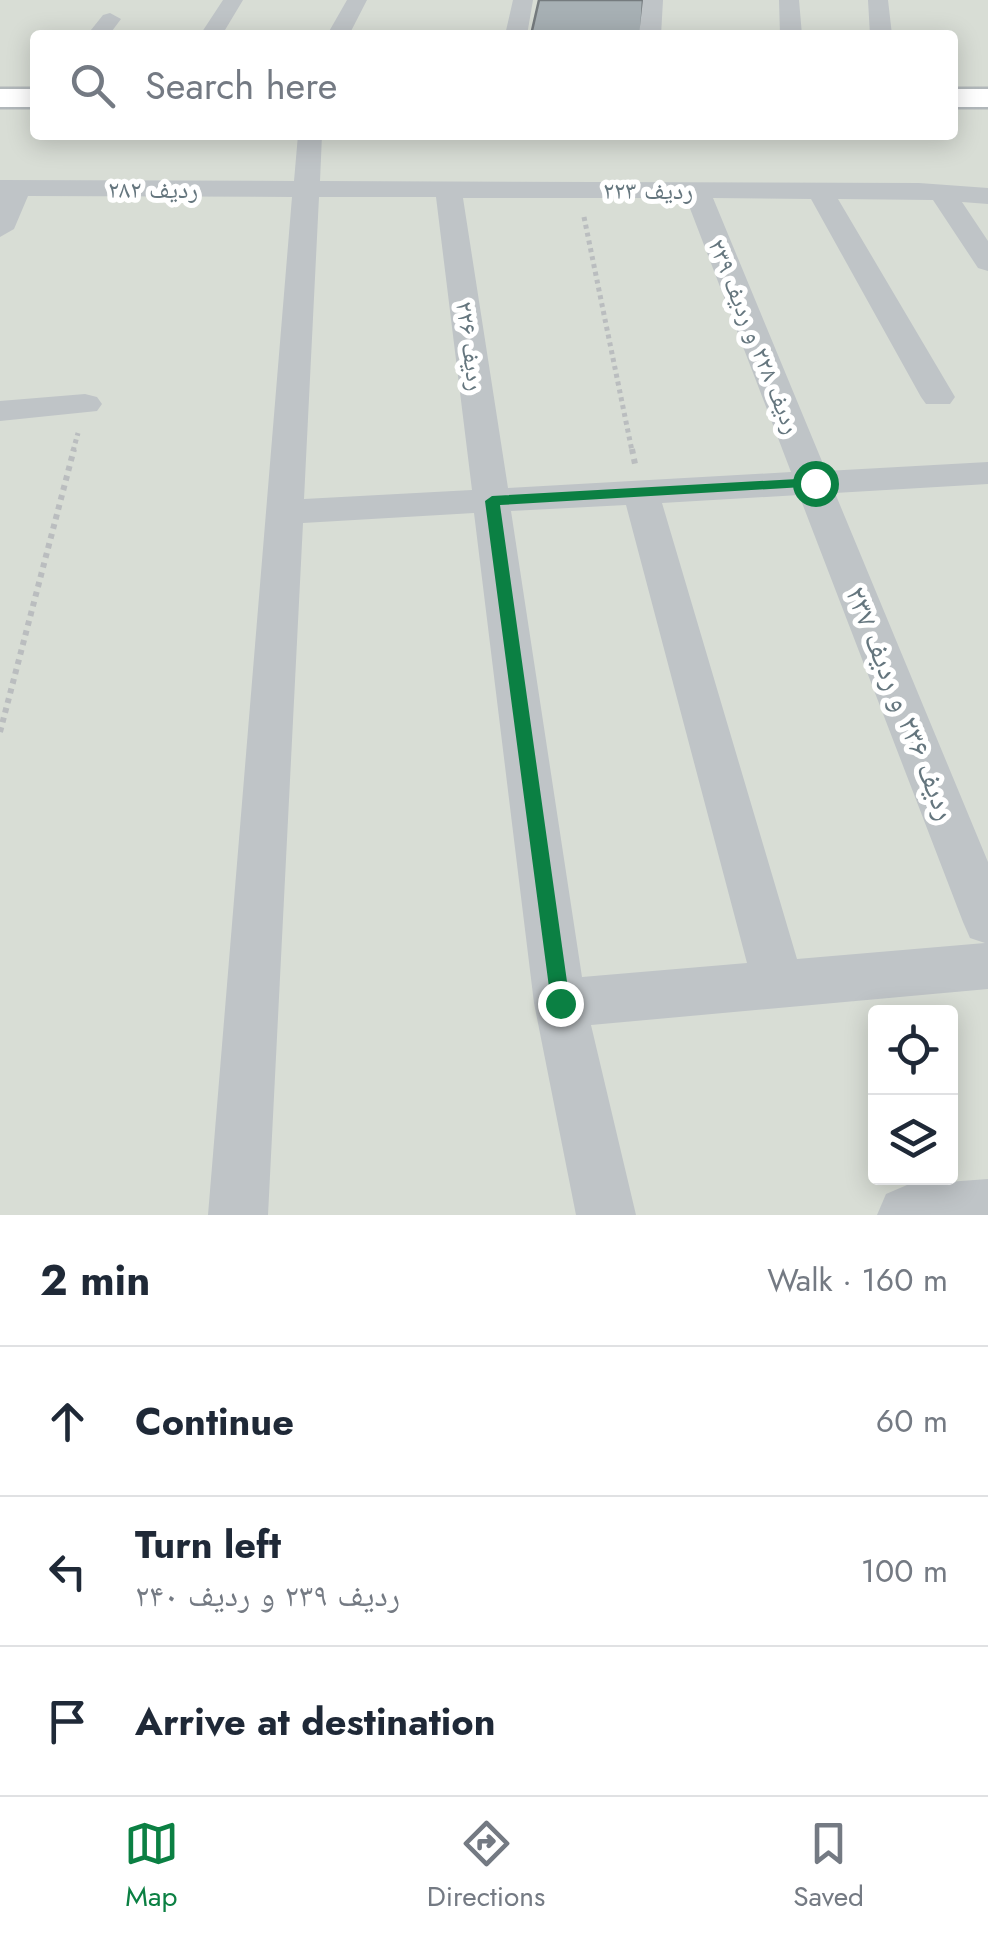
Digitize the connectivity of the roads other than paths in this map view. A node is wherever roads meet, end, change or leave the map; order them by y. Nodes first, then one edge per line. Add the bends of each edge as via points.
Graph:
1 (234, 0) edge
2 (356, 0) edge
3 (523, 0) edge
4 (653, 0) edge
5 (789, 0) edge
6 (878, 0) edge
7 (214, 30) edge
8 (341, 30) edge
9 (517, 30) edge
10 (650, 30) edge
11 (790, 30) edge
12 (881, 30) edge
13 (0, 98) edge
14 (30, 98) edge
15 (958, 98) edge
16 (988, 98) edge
17 (0, 122) edge
18 (30, 122) edge
19 (958, 122) edge
20 (988, 123) edge
21 (310, 140) edge
22 (9, 188) edge
23 (307, 190) junction
24 (696, 190) junction
25 (820, 190) junction
26 (449, 192) junction
27 (942, 192) junction
28 (988, 196) edge
29 (0, 229) edge
30 (988, 262) edge
31 (938, 397) dead end
32 (85, 404) road end
33 (0, 412) edge
34 (815, 483) junction
35 (982, 484) edge
36 (642, 492) junction
37 (492, 501) junction
38 (286, 512) junction
39 (988, 922) edge
40 (988, 966) edge
41 (779, 984) junction
42 (560, 1003) junction
43 (988, 1209) edge
44 (238, 1215) edge
45 (606, 1215) edge
46 (907, 1215) edge

1 - 7 street
2 - 8 street
3 - 9 street
4 - 10 street
5 - 11 street
6 - 12 street
13 - 14 main road
15 - 16 main road
17 - 18 main road
19 - 20 main road
21 - 23 street
22 - 23 street, ردیف ۲۸۲
22 - 29 street
23 - 26 street, ردیف ۲۲۳
23 - 38 street
24 - 25 street, ردیف ۲۲۳
24 - 26 street, ردیف ۲۲۳
24 - 34 street, ردیف ۲۲۸ و ردیف ۲۳۹
25 - 27 street, ردیف ۲۲۳
25 - 31 street
26 - 37 street, ردیف ۲۲۶
27 - 28 street, ردیف ۲۲۳
27 - 30 street
32 - 33 street
34 - 35 street
34 - 36 street
34 - 39 street, ردیف ۲۳۶ و ردیف ۲۳۷
36 - 37 street
36 - 41 street
37 - 38 street
37 - 42 street, ردیف ۲۲۶
38 - 44 street
40 - 41 street
41 - 42 street
42 - 45 street, ردیف ۲۲۶
43 - 46 street

